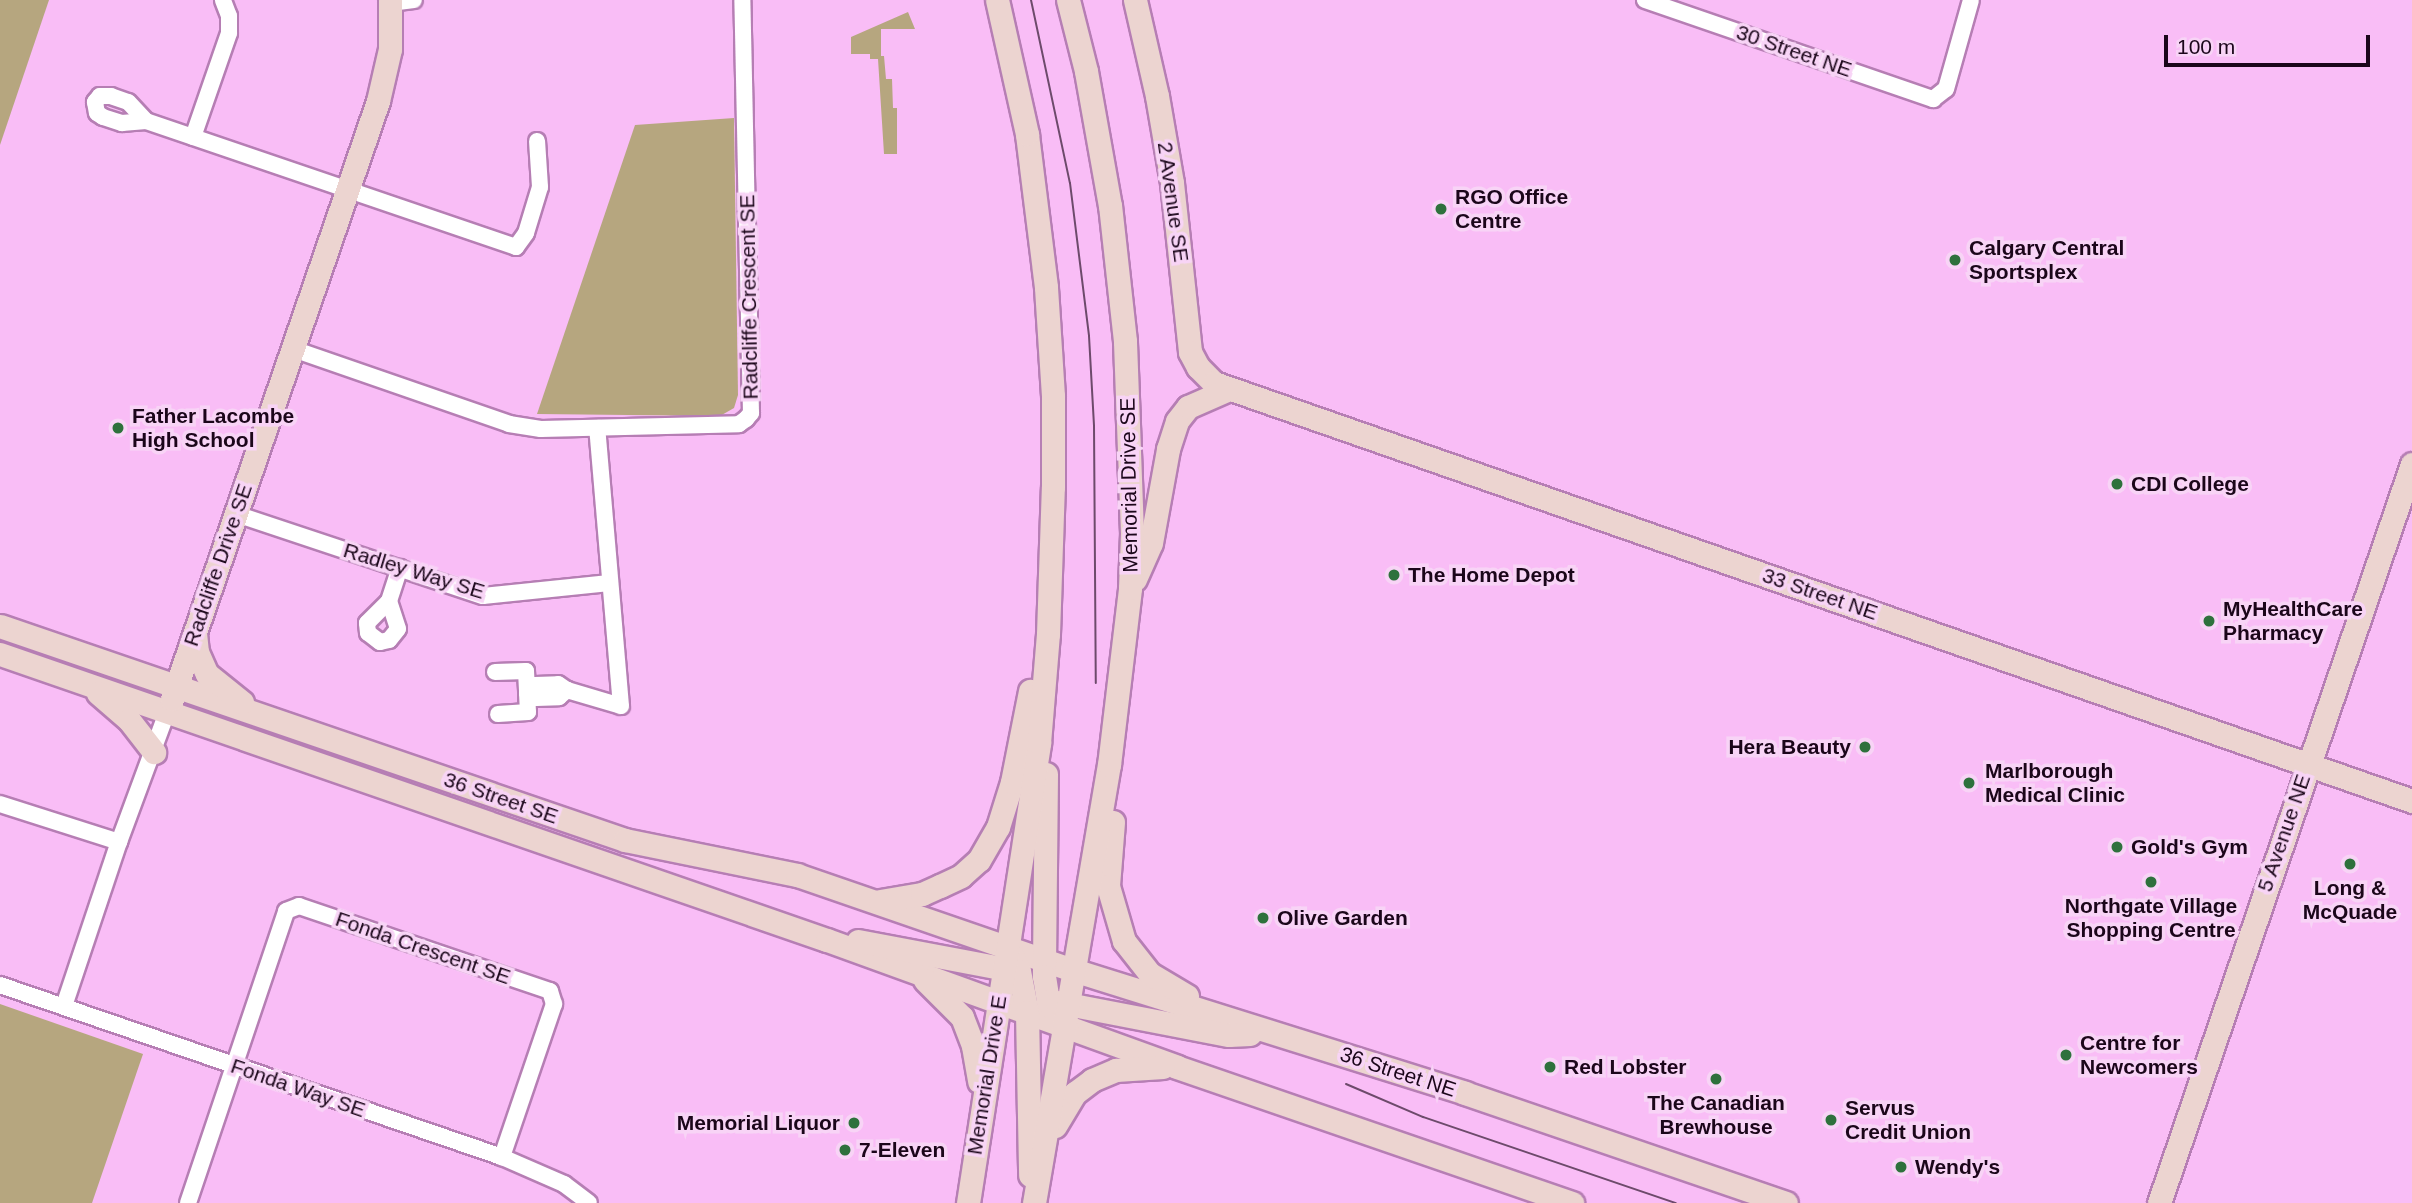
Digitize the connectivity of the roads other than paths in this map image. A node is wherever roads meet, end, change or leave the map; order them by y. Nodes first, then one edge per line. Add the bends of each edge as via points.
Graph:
1 (223, 0) edge
2 (414, 0) edge
3 (742, 0) edge
4 (997, 0) edge
5 (1068, 0) edge
6 (1135, 0) edge
7 (1645, 0) edge
8 (1971, 0) edge
9 (390, 1) edge
10 (146, 121) dead end
11 (193, 137) junction
12 (537, 141) dead end
13 (347, 192) junction
14 (293, 349) junction
15 (1227, 390) junction
16 (597, 428) junction
17 (2412, 464) edge
18 (236, 514) junction
19 (400, 568) junction
20 (608, 583) junction
21 (1130, 588) junction
22 (389, 601) dead end
23 (0, 626) edge
24 (195, 633) junction
25 (1048, 634) junction
26 (0, 654) edge
27 (495, 672) dead end
28 (88, 684) junction
29 (176, 687) junction
30 (529, 693) junction
31 (167, 712) junction
32 (498, 714) dead end
33 (262, 716) junction
34 (1039, 743) junction
35 (154, 752) junction
36 (1109, 765) junction
37 (2307, 765) junction
38 (2412, 801) edge
39 (0, 804) edge
40 (119, 842) junction
41 (877, 901) junction
42 (827, 940) junction
43 (1010, 962) junction
44 (1043, 968) junction
45 (1073, 970) junction
46 (921, 976) junction
47 (0, 985) edge
48 (998, 1002) junction
49 (1042, 1004) junction
50 (64, 1006) junction
51 (1233, 1021) junction
52 (1067, 1027) junction
53 (1267, 1032) junction
54 (235, 1066) junction
55 (1177, 1067) junction
56 (982, 1098) junction
57 (1046, 1143) junction
58 (502, 1157) junction
59 (188, 1203) edge
60 (589, 1203) edge
61 (968, 1203) edge
62 (1032, 1203) edge
63 (1572, 1203) edge
64 (1786, 1203) edge
65 (2159, 1203) edge

1 - 11 street via 229,33
2 - 9 street
3 - 16 street, Radcliffe Crescent SE via 751,413 739,424
4 - 25 main road via 1027,134 1046,287 1053,396
5 - 21 main road, Memorial Drive SE via 1110,206 1124,328 1131,445
6 - 15 main road, 2 Avenue SE via 1172,183 1190,352 1204,375
7 - 8 street, 30 Street NE via 1933,99 1946,89
9 - 13 main road, Radcliffe Drive SE via 390,49
10 - 11 street
11 - 13 street
12 - 13 street via 540,187 526,233 516,247
13 - 14 main road, Radcliffe Drive SE
14 - 16 street, Radcliffe Crescent SE via 509,424 541,429
14 - 18 main road, Radcliffe Drive SE
15 - 21 main road via 1188,407 1177,421 1151,543
15 - 37 main road, 33 Street NE
16 - 20 street
17 - 37 main road, 5 Avenue NE
18 - 19 street, Radley Way SE
18 - 24 main road, Radcliffe Drive SE
19 - 20 street, Radley Way SE via 483,596
19 - 22 street
20 - 30 street via 621,706 567,690 559,697 536,698
21 - 36 main road, Memorial Drive SE
23 - 29 main road, 36 Street SE
24 - 29 main road, Radcliffe Drive SE
24 - 33 main road via 207,674
25 - 34 main road
25 - 41 main road via 1036,657 1012,782 998,827 979,860 961,876 922,894
26 - 28 main road, 36 Street SE
27 - 30 street via 526,671
28 - 31 main road, 36 Street SE
28 - 35 main road via 129,720
29 - 31 main road, Radcliffe Drive SE
29 - 33 main road, 36 Street SE
30 - 32 street via 528,712
31 - 35 street, Radcliffe Drive SE
31 - 42 main road, 36 Street SE
33 - 41 main road, 36 Street SE via 625,840 762,867
34 - 43 main road
34 - 44 main road via 1046,768
35 - 40 street, Radcliffe Drive SE
36 - 45 main road, Memorial Drive SE
36 - 51 main road via 1114,807 1108,886 1124,941 1150,974
37 - 38 main road, 33 Street NE
37 - 65 main road, 5 Avenue NE
39 - 40 street
40 - 50 street, Radcliffe Drive SE
41 - 43 main road, 36 Street SE
42 - 43 main road
42 - 46 main road, 36 Street SE
43 - 44 main road
43 - 48 main road, Memorial Drive E
43 - 49 main road
44 - 45 main road
44 - 49 main road
45 - 49 main road
45 - 51 main road, 36 Street NE
46 - 48 main road, 36 Street SE
46 - 56 main road via 962,1017 973,1046
47 - 50 street, Fonda Way SE
48 - 49 main road
48 - 56 main road, Memorial Drive E
49 - 52 main road
49 - 52 main road
49 - 53 main road via 1229,1035
49 - 62 main road
50 - 54 street, Fonda Way SE
51 - 53 main road, 36 Street NE
52 - 55 main road
52 - 57 main road
53 - 64 main road, 36 Street NE via 1417,1077
54 - 58 street, Fonda Way SE
54 - 58 street, Fonda Crescent SE via 286,911 299,906 550,991 554,1004
54 - 59 street
55 - 57 main road via 1116,1070 1092,1080 1075,1093
55 - 63 main road
56 - 61 main road, Memorial Drive E
57 - 62 main road
58 - 60 street, Fonda Way SE via 564,1184

